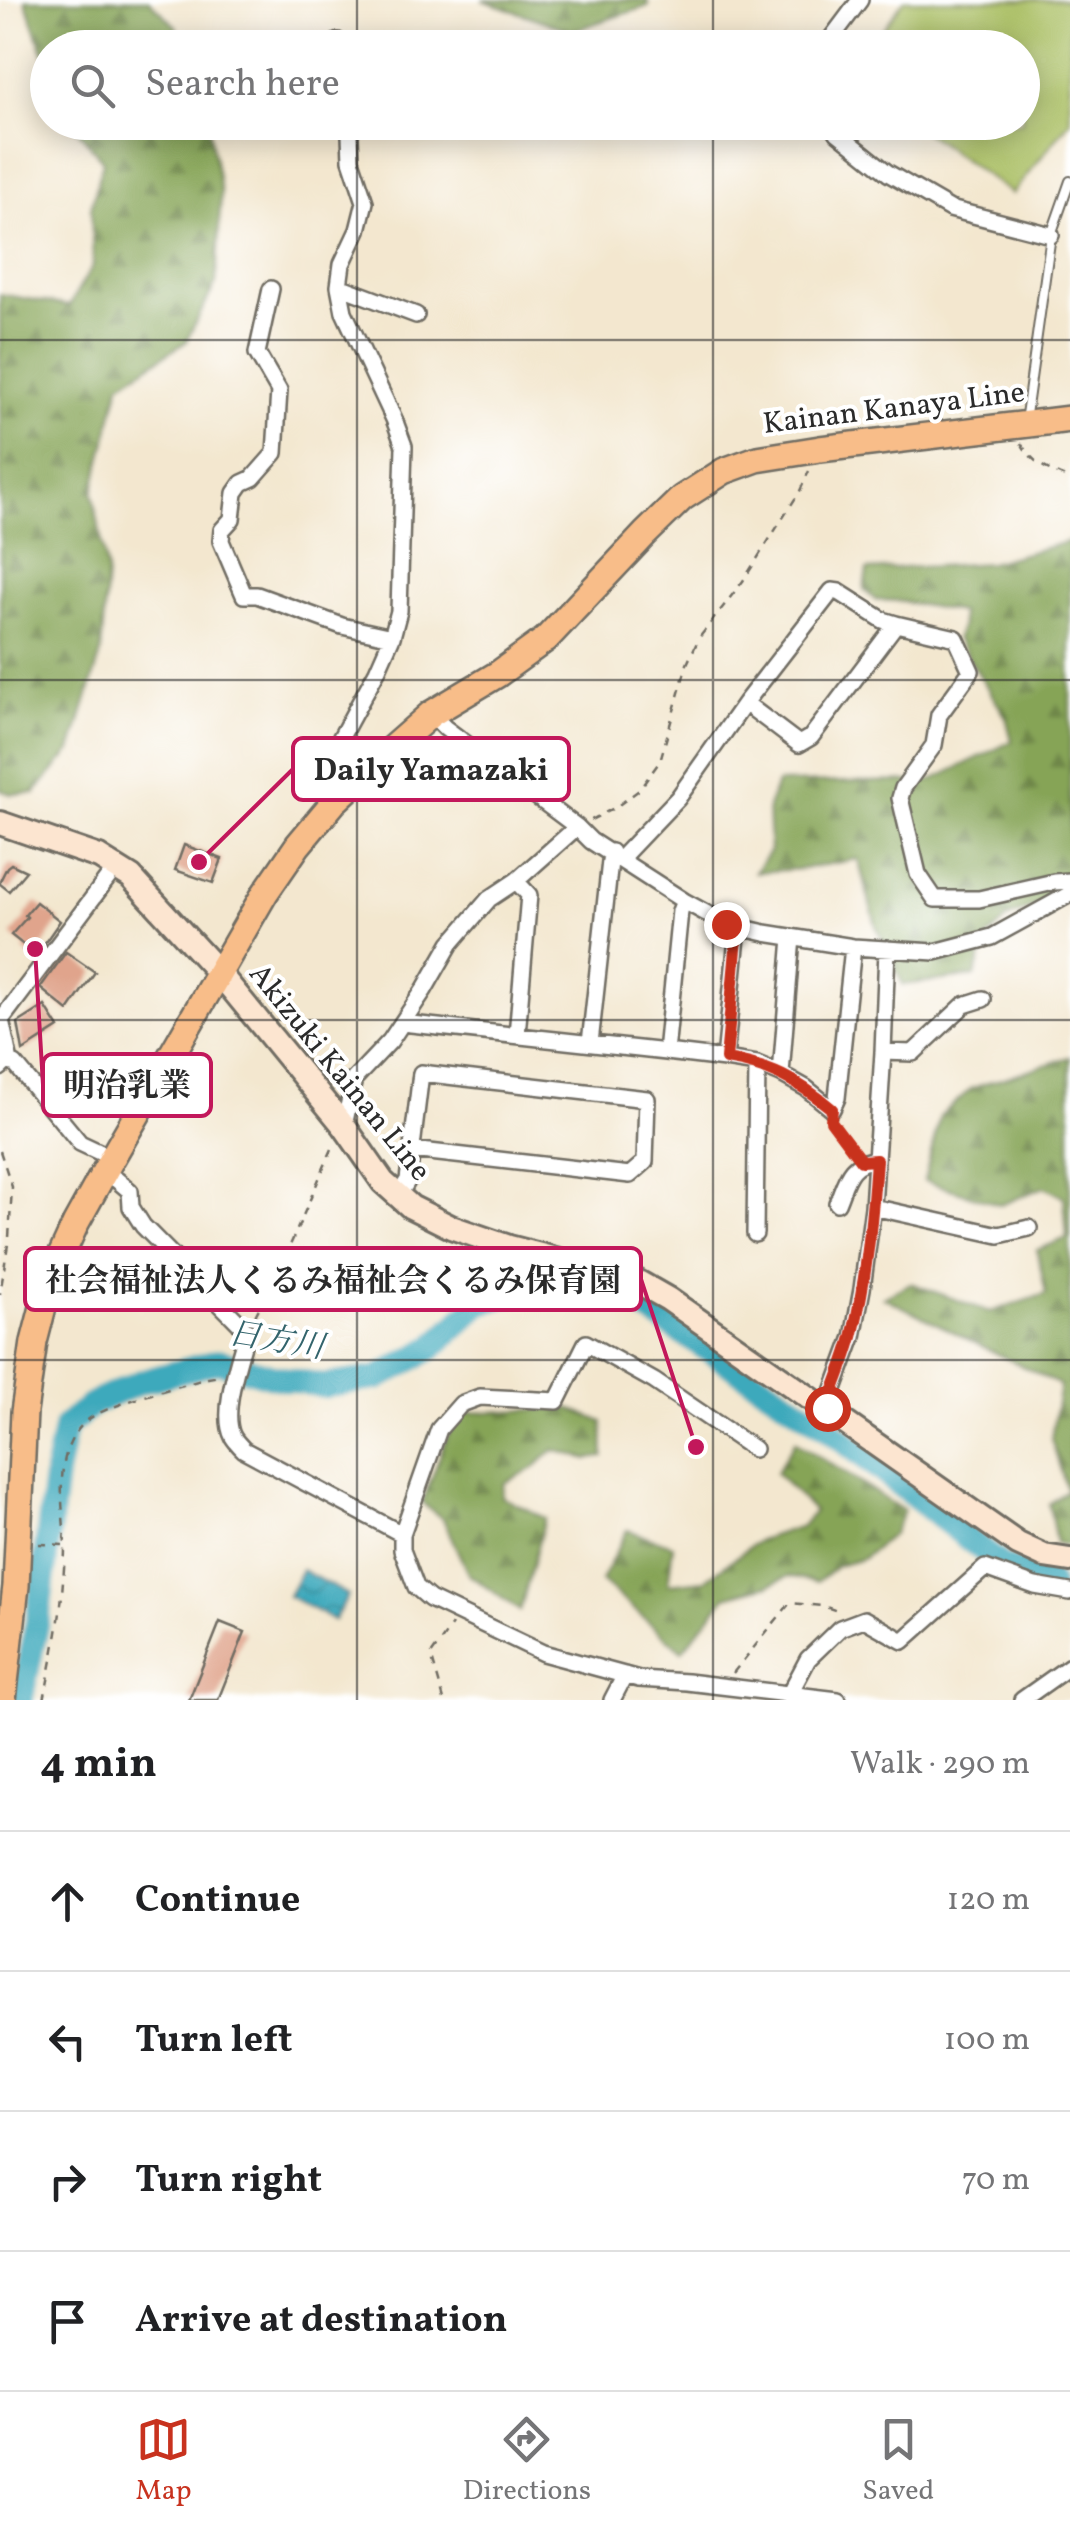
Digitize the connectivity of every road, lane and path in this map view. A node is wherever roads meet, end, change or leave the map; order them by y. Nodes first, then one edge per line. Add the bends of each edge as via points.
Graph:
1 (860, 0) edge
2 (838, 30) edge
3 (350, 140) edge
4 (847, 140) edge
5 (1070, 181) edge
6 (1052, 235) junction
7 (338, 286) junction
8 (271, 289) dead end
9 (416, 315) dead end
10 (1070, 419) edge
11 (1024, 425) junction
12 (820, 449) junction
13 (1070, 479) edge
14 (896, 624) junction
15 (392, 637) junction
16 (745, 703) junction
17 (432, 714) junction
18 (334, 802) junction
19 (0, 823) edge
20 (577, 828) junction
21 (616, 855) junction
22 (116, 868) junction
23 (516, 881) junction
24 (1070, 882) edge
25 (1070, 894) edge
26 (684, 901) junction
27 (738, 927) junction
28 (792, 937) junction
29 (853, 946) junction
30 (886, 949) junction
31 (218, 973) junction
32 (984, 1000) dead end
33 (402, 1022) junction
34 (517, 1035) junction
35 (590, 1044) junction
36 (666, 1052) junction
37 (883, 1052) junction
38 (726, 1059) junction
39 (757, 1064) junction
40 (5, 1065) edge
41 (781, 1074) junction
42 (832, 1109) junction
43 (344, 1126) junction
44 (412, 1150) junction
45 (0, 1151) edge
46 (868, 1161) junction
47 (108, 1166) junction
48 (398, 1196) junction
49 (837, 1204) dead end
50 (873, 1207) junction
51 (1028, 1228) dead end
52 (754, 1234) dead end
53 (0, 1294) edge
54 (247, 1331) junction
55 (234, 1377) junction
56 (827, 1408) junction
57 (754, 1449) dead end
58 (402, 1534) junction
59 (18, 1542) junction
60 (65, 1545) junction
61 (1070, 1560) edge
62 (1070, 1592) edge
63 (461, 1612) junction
64 (864, 1619) junction
65 (1070, 1666) edge
66 (625, 1675) junction
67 (723, 1686) junction
68 (790, 1693) junction
69 (3, 1700) edge
70 (44, 1700) edge
71 (444, 1700) edge
72 (612, 1700) edge
73 (838, 1700) edge
74 (1022, 1700) edge

1 - 2 street
3 - 7 street via 365,202
4 - 6 street via 950,208
5 - 6 lane
6 - 11 lane
7 - 9 street
7 - 15 street via 404,446 400,611
8 - 15 street via 257,353 279,390 275,452 235,493 221,542 244,596
10 - 11 main road, Kainan Kanaya Line
11 - 12 main road, Kainan Kanaya Line
11 - 13 path via 1021,443 1028,456
12 - 17 main road, Kainan Kanaya Line via 757,459 682,498 546,639
12 - 20 path via 743,581 699,638 660,761 639,790
14 - 16 street via 832,590
14 - 16 street via 799,744
14 - 24 street via 956,638 971,671 939,715 934,745 900,798 918,874 935,899 980,899
15 - 18 street via 322,772
16 - 21 street via 678,798
17 - 18 main road, Kainan Kanaya Line
17 - 20 street
18 - 31 main road, Kainan Kanaya Line via 265,892
19 - 22 main road, Akizuki Kainan Line
20 - 21 street
20 - 23 street
21 - 26 street
21 - 35 street
22 - 31 main road, Akizuki Kainan Line via 131,876
22 - 40 street via 1,1020
23 - 33 street via 489,899 450,944
23 - 34 street via 529,895
25 - 30 street via 992,937 935,952
26 - 27 street
26 - 36 street
27 - 28 street
27 - 38 street
28 - 29 street
28 - 41 street
29 - 30 street
29 - 42 street
30 - 37 street
31 - 43 main road, Akizuki Kainan Line
31 - 47 main road, Kainan Kanaya Line
32 - 37 street via 964,1004 913,1054
33 - 34 street
33 - 43 street via 354,1078
34 - 35 street
35 - 36 street
36 - 38 street
37 - 46 street
38 - 39 street
39 - 41 street
39 - 52 street
40 - 47 street via 15,1064 80,1143
41 - 42 street
42 - 46 path via 831,1121
43 - 48 main road, Akizuki Kainan Line
43 - 54 path
44 - 44 street via 421,1073 647,1099 646,1162 630,1175
44 - 48 street
45 - 53 path via 12,1187
46 - 49 street via 852,1169
46 - 50 street
47 - 54 street via 130,1191 143,1226
47 - 59 main road, Kainan Kanaya Line via 50,1280 34,1342
48 - 56 main road, Akizuki Kainan Line via 450,1227 633,1280
50 - 51 street via 999,1235
50 - 56 street via 852,1337
54 - 55 street
55 - 58 street via 232,1435 244,1450
55 - 60 path via 208,1378 86,1421 64,1469
56 - 61 main road, Akizuki Kainan Line via 1018,1544
57 - 58 street via 586,1343 556,1402 480,1396 461,1404 438,1429
58 - 63 street via 416,1587
59 - 60 path
59 - 69 main road, Kainan Kanaya Line
60 - 70 path
62 - 64 street via 985,1568 903,1641
63 - 66 street via 543,1653
63 - 71 path via 432,1655
64 - 67 path via 790,1603
64 - 68 street via 840,1628 808,1659
65 - 74 street
66 - 67 street
66 - 72 street
67 - 68 street
68 - 73 street

